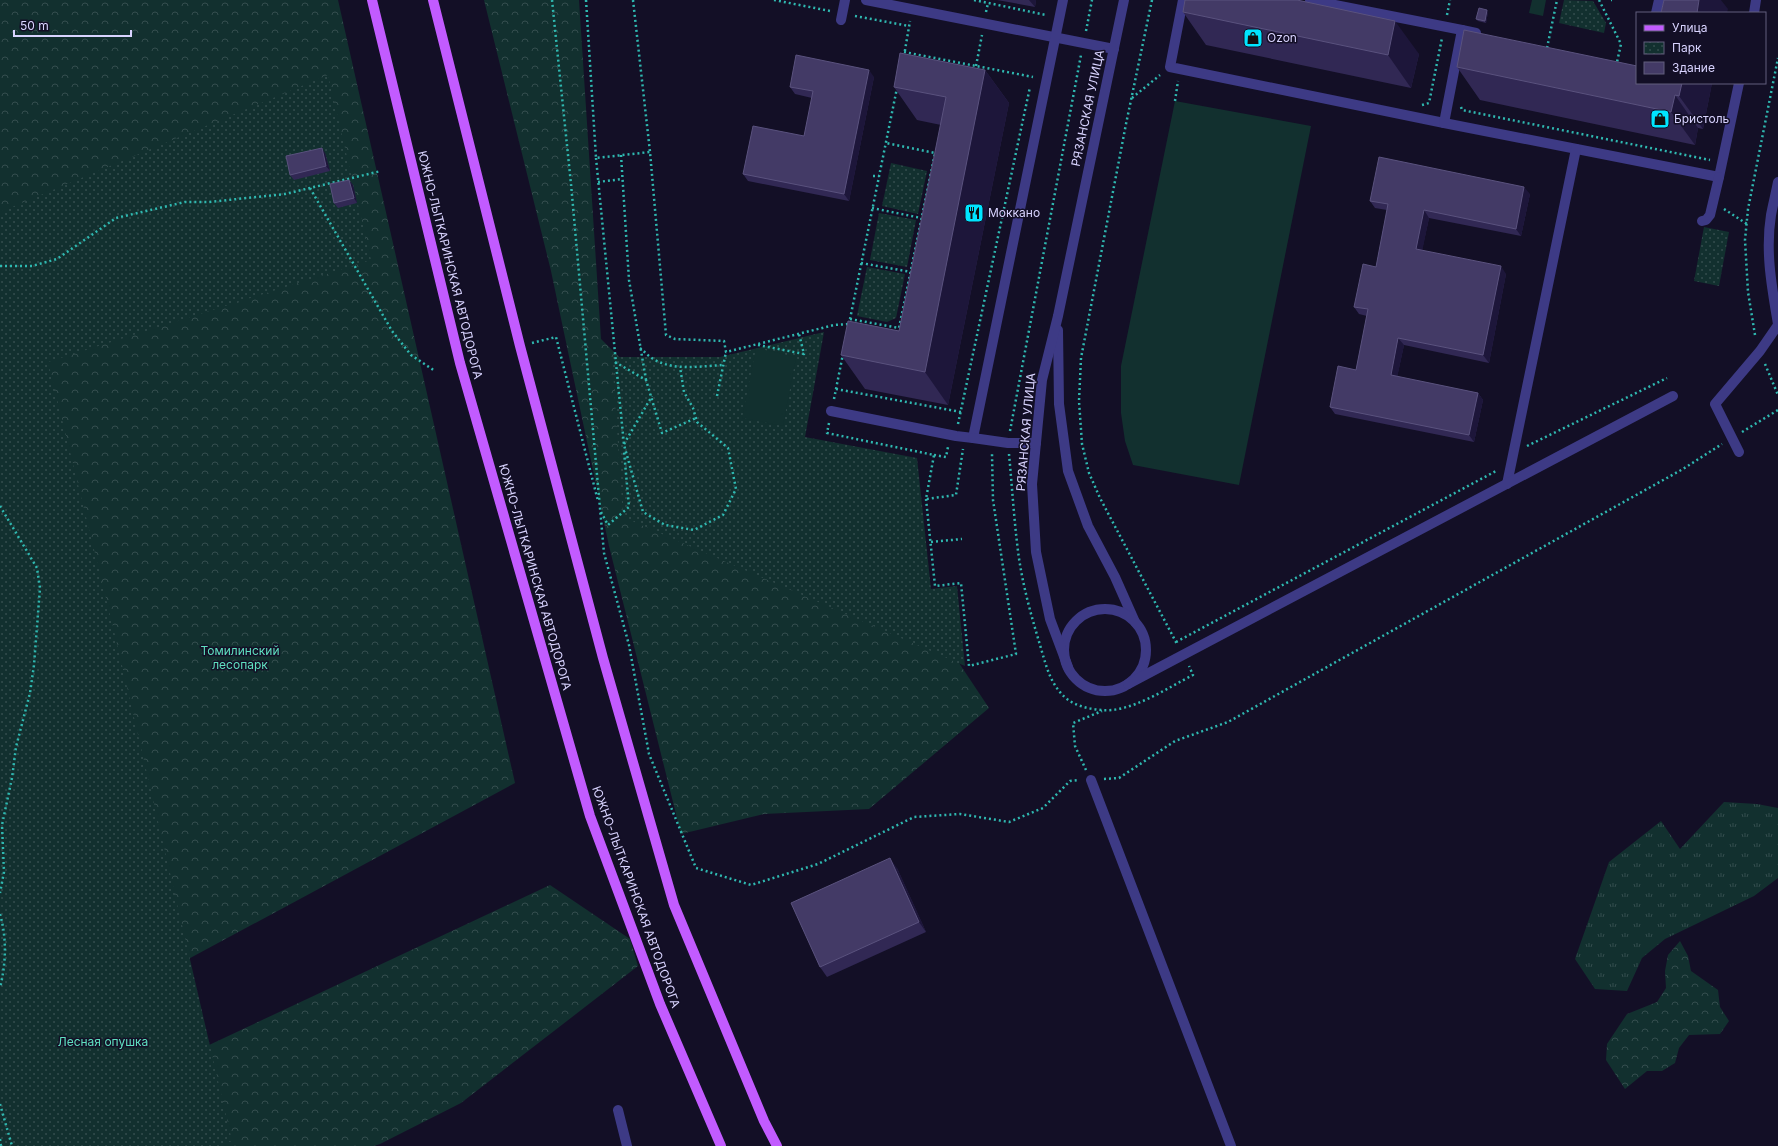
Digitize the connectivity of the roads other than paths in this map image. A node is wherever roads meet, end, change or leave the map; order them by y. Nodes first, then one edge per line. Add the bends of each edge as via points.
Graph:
1 (372, 0) edge
2 (433, 0) edge
3 (845, 0) edge
4 (866, 0) edge
5 (1063, 0) edge
6 (1124, 0) edge
7 (1183, 0) edge
8 (1310, 0) edge
9 (1659, 0) edge
10 (1756, 0) edge
11 (1656, 12) edge
12 (1754, 12) edge
13 (841, 20) dead end
14 (1462, 30) junction
15 (1485, 35) edge
16 (1056, 37) junction
17 (1114, 49) junction
18 (1739, 84) edge
19 (1444, 123) junction
20 (1576, 149) junction
21 (1719, 178) junction
22 (1778, 182) edge
23 (1702, 221) dead end
24 (1058, 316) junction
25 (1778, 324) edge
26 (1673, 396) dead end
27 (832, 411) road end
28 (973, 438) junction
29 (1036, 443) junction
30 (1739, 452) dead end
31 (1507, 484) junction
32 (1135, 622) junction
33 (1068, 667) junction
34 (1128, 684) junction
35 (1091, 780) road end
36 (618, 1110) dead end
37 (627, 1146) edge
38 (722, 1146) edge
39 (777, 1146) edge
40 (1231, 1146) edge

1 - 38 main road, ЮЖНО-ЛЫТКАРИНСКАЯ АВТОДОРОГА via 460,363 590,816 660,1004
2 - 39 main road via 518,338 603,658 674,905 761,1114
3 - 13 street
4 - 16 street
5 - 16 street
6 - 17 street, РЯЗАНСКАЯ УЛИЦА
7 - 19 street via 1170,67
8 - 14 street
9 - 11 street
10 - 12 street
14 - 15 street
14 - 19 street
16 - 17 street
16 - 28 street
17 - 24 street, РЯЗАНСКАЯ УЛИЦА
18 - 21 street
19 - 20 street
20 - 21 street
20 - 31 street
21 - 23 street via 1710,214
22 - 25 street via 1771,216 1769,244 1770,283
24 - 29 street, РЯЗАНСКАЯ УЛИЦА via 1042,380
24 - 32 street, РЯЗАНСКАЯ УЛИЦА via 1058,404 1068,471 1088,526
25 - 30 street via 1760,352 1715,404
26 - 31 street
27 - 28 street
28 - 29 street
29 - 33 street, РЯЗАНСКАЯ УЛИЦА via 1032,484 1036,552 1050,619
31 - 34 street
32 - 33 street via 1112,610 1100,609 1089,612 1071,628 1066,639 1064,653
32 - 34 street via 1143,634 1146,648 1144,662 1138,674
33 - 34 street via 1075,678 1087,687 1100,691 1115,690
35 - 40 street
36 - 37 street

